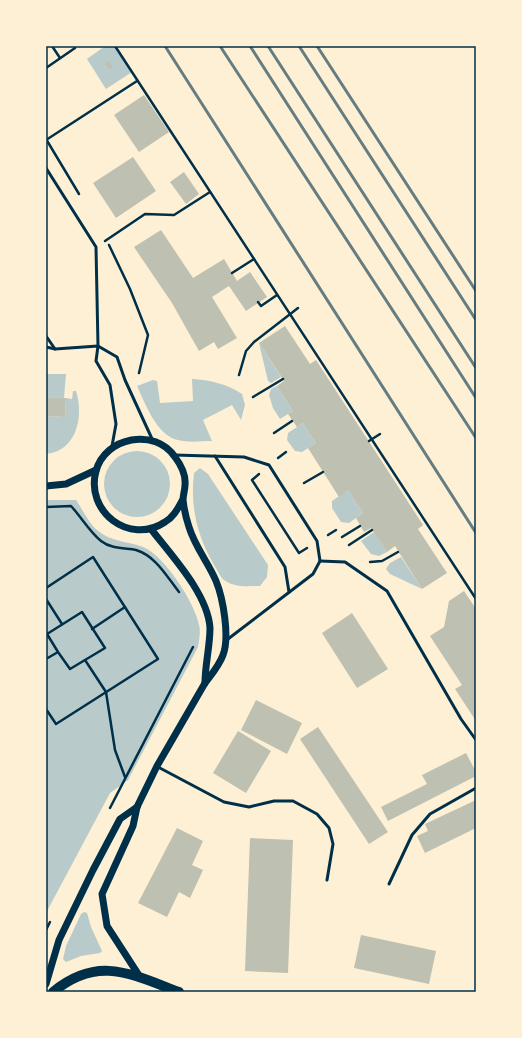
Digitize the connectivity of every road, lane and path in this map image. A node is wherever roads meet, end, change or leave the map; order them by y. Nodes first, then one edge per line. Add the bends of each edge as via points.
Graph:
1 (52, 46) edge
2 (115, 46) edge
3 (75, 48) dead end
4 (60, 58) junction
5 (46, 68) edge
6 (137, 81) junction
7 (46, 140) edge
8 (46, 168) edge
9 (210, 192) junction
10 (96, 247) junction
11 (254, 259) junction
12 (232, 273) dead end
13 (277, 295) junction
14 (258, 302) dead end
15 (298, 308) dead end
16 (290, 314) junction
17 (46, 336) edge
18 (98, 346) junction
19 (46, 347) edge
20 (55, 349) junction
21 (239, 375) dead end
22 (283, 379) dead end
23 (253, 397) dead end
24 (292, 422) dead end
25 (274, 433) dead end
26 (380, 434) dead end
27 (370, 440) junction
28 (153, 441) junction
29 (112, 448) junction
30 (174, 455) junction
31 (215, 456) junction
32 (96, 470) junction
33 (323, 472) dead end
34 (304, 483) dead end
35 (46, 486) edge
36 (183, 499) junction
37 (46, 507) edge
38 (360, 526) dead end
39 (151, 529) junction
40 (372, 530) dead end
41 (342, 537) dead end
42 (349, 545) dead end
43 (398, 552) dead end
44 (320, 561) junction
45 (370, 562) dead end
46 (46, 588) edge
47 (288, 592) junction
48 (182, 596) dead end
49 (46, 599) edge
50 (476, 599) edge
51 (125, 607) junction
52 (62, 624) junction
53 (92, 629) junction
54 (196, 640) dead end
55 (226, 640) junction
56 (58, 652) junction
57 (46, 659) edge
58 (85, 660) junction
59 (205, 683) junction
60 (106, 692) junction
61 (46, 709) edge
62 (476, 740) edge
63 (157, 766) junction
64 (125, 777) junction
65 (476, 788) edge
66 (137, 807) junction
67 (108, 812) dead end
68 (327, 880) dead end
69 (390, 884) dead end
70 (140, 977) junction
71 (46, 984) edge
72 (53, 992) edge
73 (179, 992) edge

1 - 4 path
2 - 6 path
3 - 4 path
4 - 5 path
6 - 7 path
6 - 9 path
8 - 10 lane
9 - 10 path via 174,215 145,214
9 - 11 path
10 - 18 lane
11 - 12 path
11 - 13 path
13 - 14 path via 261,306
13 - 16 path
15 - 16 path
16 - 21 path via 246,351
16 - 27 path
17 - 20 lane
18 - 20 lane
18 - 28 lane via 117,357
18 - 29 lane via 96,361 110,385 116,424
19 - 20 lane
22 - 23 path
24 - 25 path
26 - 27 path
27 - 50 path
28 - 29 street via 139,438 124,441
28 - 30 street via 165,446
29 - 32 street via 102,458
30 - 31 lane
30 - 36 street via 182,468 185,483
31 - 44 lane via 244,457 269,465 317,541
31 - 47 lane via 285,568
32 - 35 street via 66,484
32 - 39 street via 96,498 111,521 130,529
33 - 34 path
36 - 39 street via 176,512 165,522
36 - 55 street via 196,546 216,581 222,600
37 - 48 path via 71,506 88,529 102,542 117,548 137,551 152,558
38 - 41 path
39 - 59 street via 198,592 208,616 210,637
40 - 42 path
43 - 45 path via 382,561
44 - 47 lane via 313,574
44 - 62 lane via 345,562 387,591 461,719
46 - 51 path via 93,557
47 - 55 lane
49 - 52 path
51 - 53 path
51 - 60 path via 158,659
52 - 53 path via 82,612
52 - 56 path via 47,634
53 - 58 path via 105,648
54 - 64 path
55 - 59 street via 223,655
56 - 57 path
56 - 58 path via 70,670
58 - 60 path
59 - 63 street
60 - 61 path via 56,724
60 - 64 path via 115,750
63 - 66 street
63 - 68 lane via 224,802 249,807 274,801 293,801 317,814 329,828 333,844
64 - 67 path
65 - 69 lane via 430,814 412,835
66 - 70 street via 133,826 102,894 107,926
66 - 71 street via 120,819 93,870 59,940
70 - 72 main road via 118,971 94,970 75,976
70 - 73 main road

